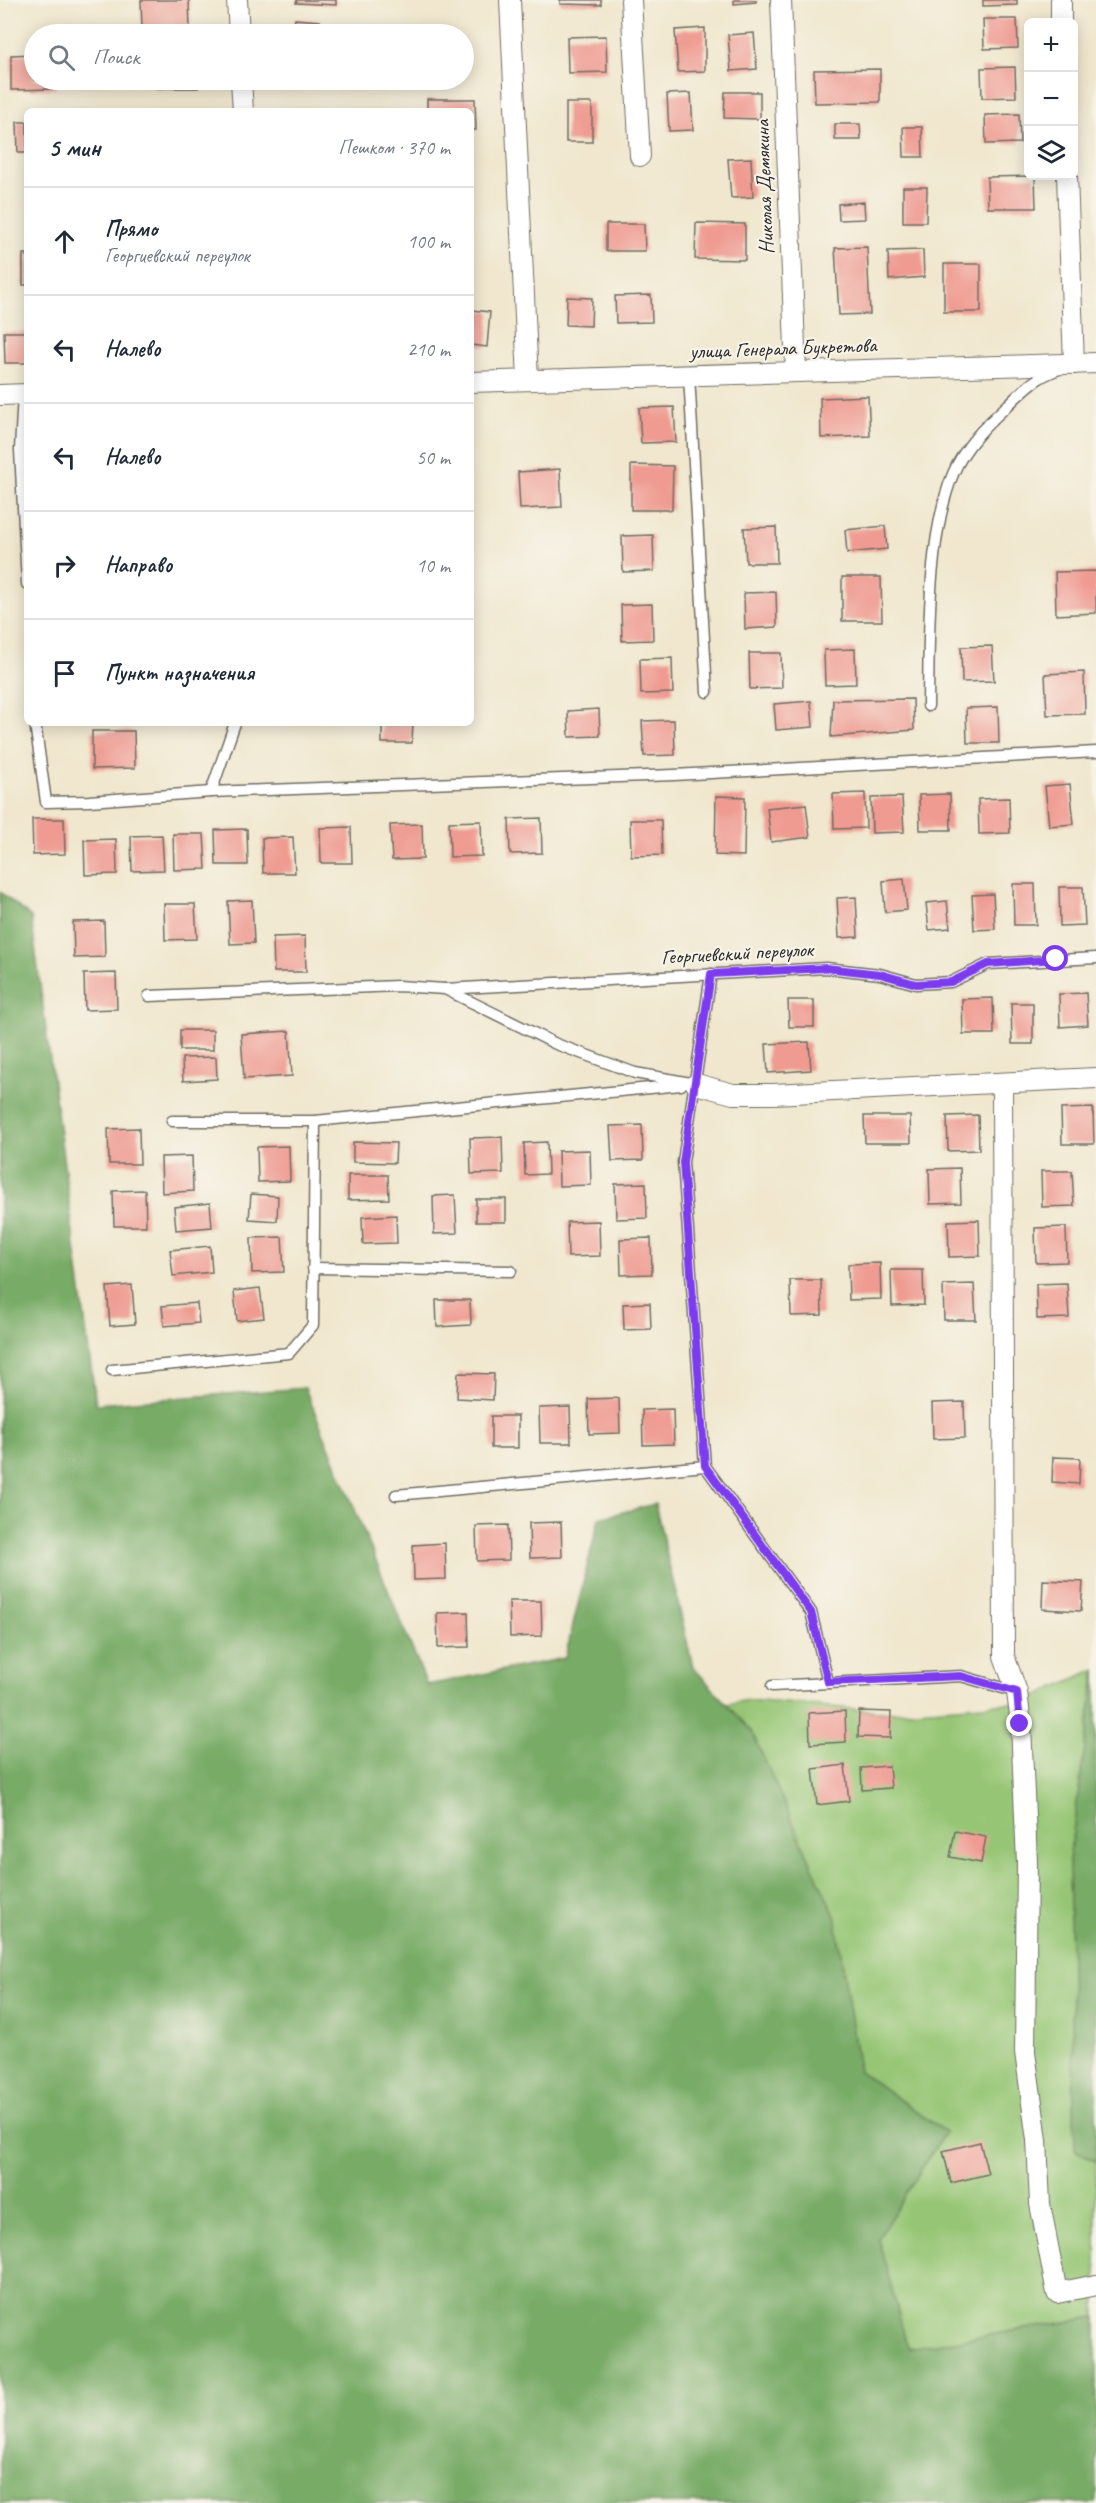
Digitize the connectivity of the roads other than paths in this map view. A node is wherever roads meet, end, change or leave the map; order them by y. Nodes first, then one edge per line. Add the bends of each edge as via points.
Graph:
1 (237, 0) edge
2 (510, 0) edge
3 (631, 0) edge
4 (781, 0) edge
5 (1061, 0) edge
6 (1061, 18) edge
7 (238, 24) edge
8 (242, 90) edge
9 (243, 108) edge
10 (640, 156) dead end
11 (1067, 180) edge
12 (1096, 363) edge
13 (1074, 364) junction
14 (796, 372) junction
15 (689, 375) junction
16 (528, 380) junction
17 (474, 382) edge
18 (24, 394) edge
19 (0, 395) edge
20 (24, 405) edge
21 (24, 527) edge
22 (707, 692) dead end
23 (928, 706) dead end
24 (35, 726) edge
25 (234, 726) edge
26 (1096, 752) edge
27 (211, 792) junction
28 (1096, 958) edge
29 (711, 974) junction
30 (445, 989) junction
31 (150, 996) dead end
32 (1096, 1078) edge
33 (1002, 1083) junction
34 (696, 1084) junction
35 (172, 1121) dead end
36 (315, 1121) junction
37 (314, 1268) junction
38 (512, 1271) dead end
39 (112, 1370) dead end
40 (705, 1466) junction
41 (396, 1495) dead end
42 (828, 1682) junction
43 (772, 1686) dead end
44 (1017, 1692) junction
45 (1096, 2285) edge

1 - 7 street
2 - 16 street
3 - 10 street
4 - 14 street, Николая Демякина
5 - 6 street
8 - 9 street
11 - 13 street
12 - 13 street, улица Генерала Букретова
13 - 14 street, улица Генерала Букретова
13 - 23 lane via 1038,377 980,431 953,473 938,527
14 - 15 street, улица Генерала Букретова
15 - 16 street, улица Генерала Букретова
15 - 22 lane
16 - 17 street, улица Генерала Букретова
18 - 19 street
20 - 21 lane via 20,450
24 - 27 lane via 46,802
25 - 27 lane
26 - 27 lane via 674,776
28 - 29 lane, Георгиевский переулок via 988,964 951,982 916,984 880,974 826,968
29 - 30 lane, Георгиевский переулок
29 - 34 lane
30 - 31 lane, Георгиевский переулок via 398,986
30 - 34 lane via 556,1044 635,1073
32 - 33 street
33 - 34 street via 763,1094 733,1094
33 - 44 street via 1004,1656
34 - 36 lane
34 - 40 lane via 683,1162
35 - 36 lane
36 - 37 lane
37 - 38 lane
37 - 39 lane via 313,1325 289,1353
40 - 41 lane
40 - 42 lane via 811,1612
42 - 43 lane
42 - 44 lane via 961,1676
44 - 45 street via 1027,1863 1025,2052 1037,2140 1040,2204 1057,2293

